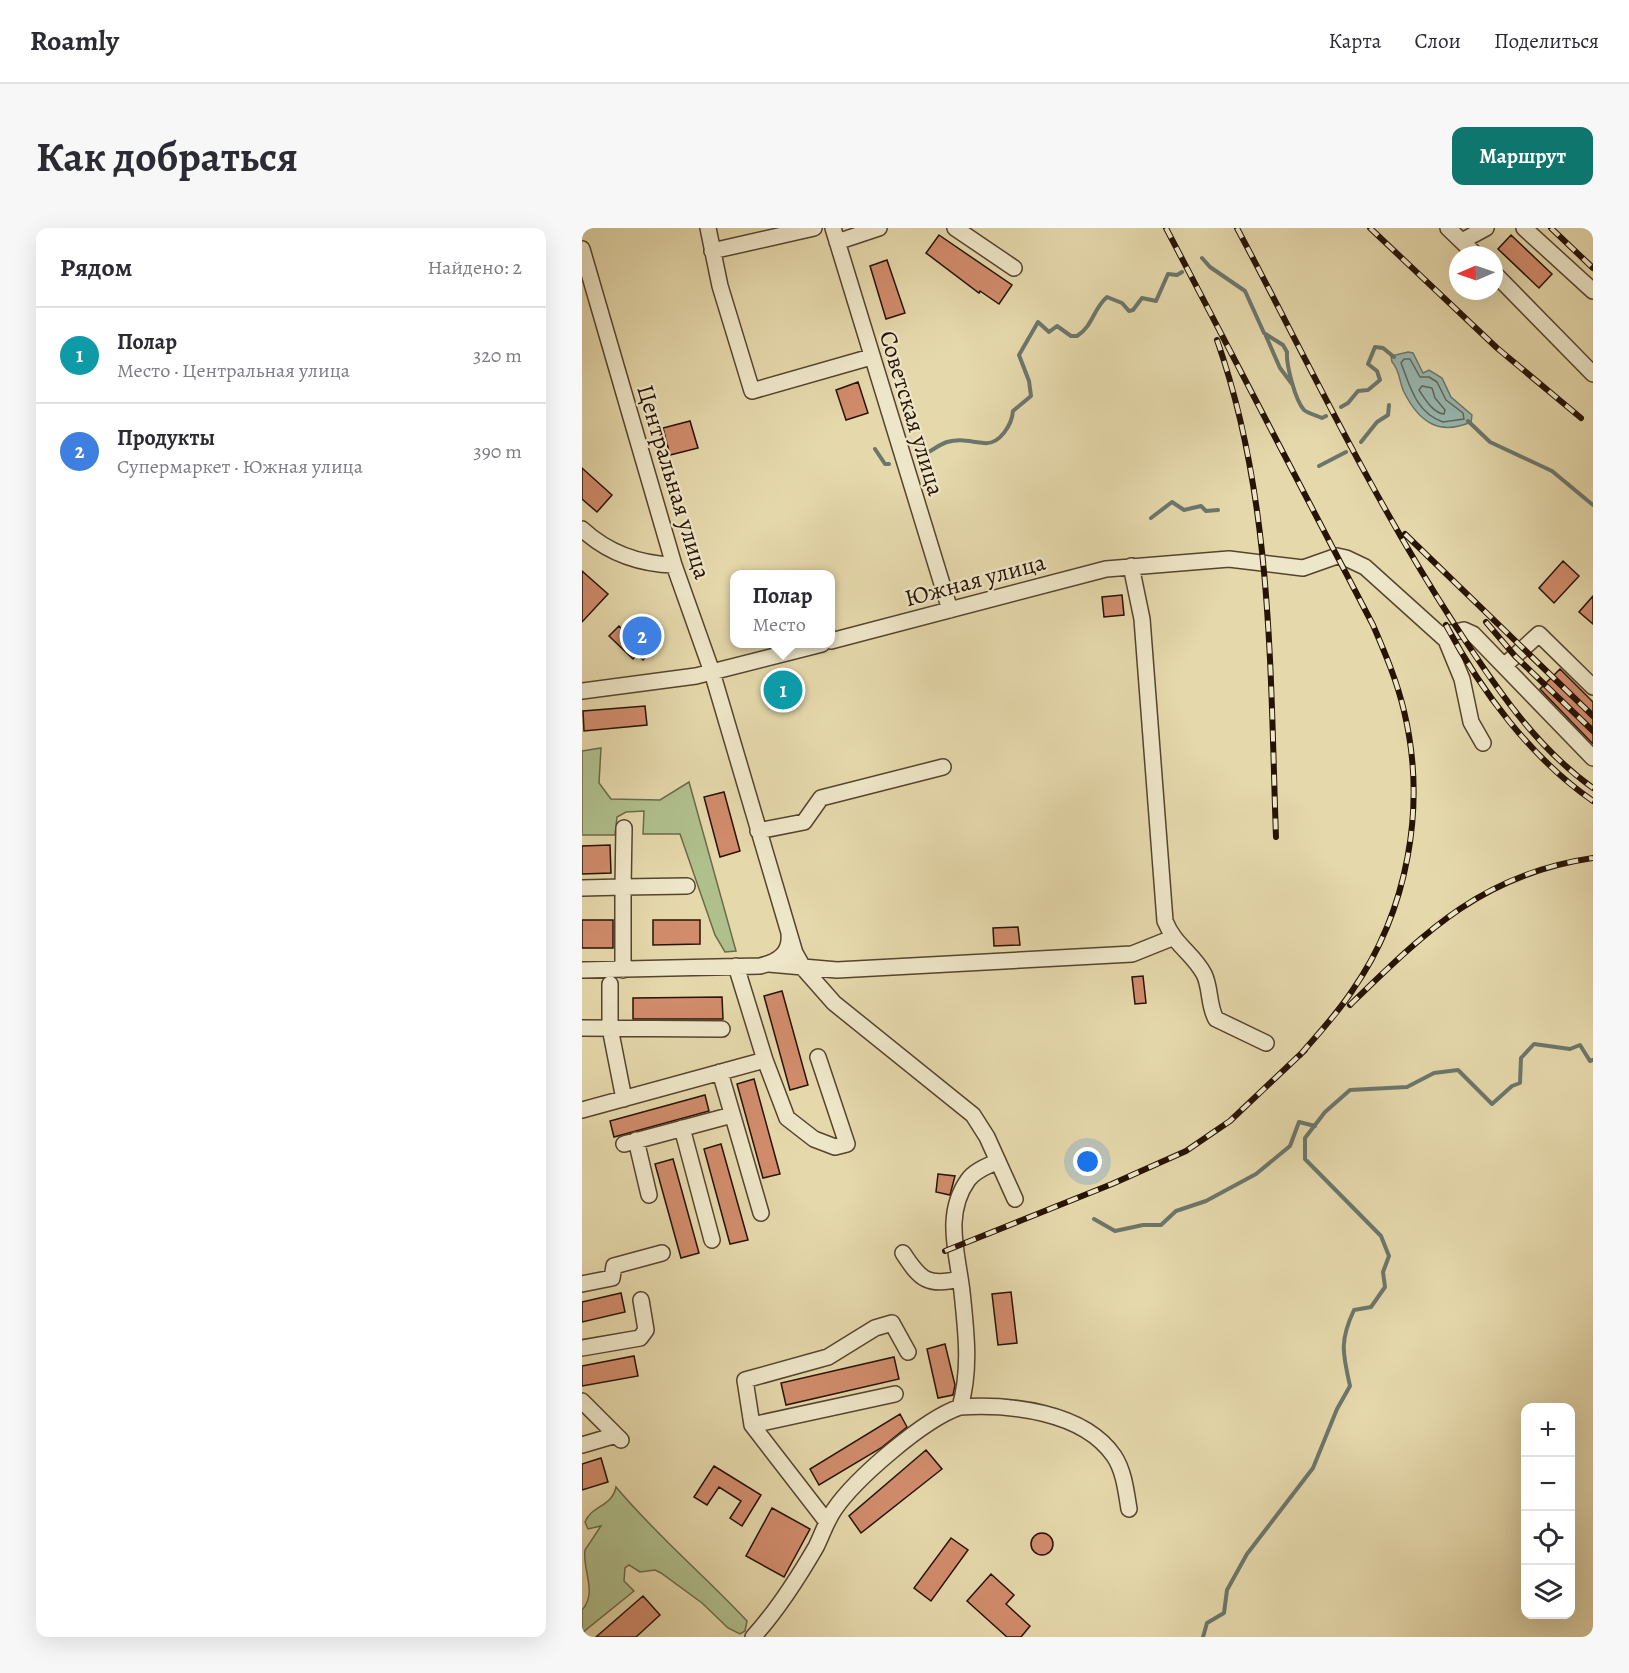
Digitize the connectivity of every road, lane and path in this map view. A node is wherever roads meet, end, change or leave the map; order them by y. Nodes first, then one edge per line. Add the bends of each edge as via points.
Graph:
1 (708, 228) edge
2 (814, 228) edge
3 (879, 228) edge
4 (955, 228) edge
5 (1448, 228) edge
6 (1486, 228) edge
7 (1524, 228) edge
8 (835, 235) edge
9 (1462, 241) junction
10 (1467, 246) edge
11 (582, 249) edge
12 (712, 251) junction
13 (1014, 268) dead end
14 (1503, 282) edge
15 (1593, 291) edge
16 (871, 357) junction
17 (1593, 374) edge
18 (582, 529) edge
19 (674, 565) junction
20 (1131, 566) junction
21 (950, 610) junction
22 (1441, 634) junction
23 (835, 640) edge
24 (806, 648) edge
25 (1504, 666) junction
26 (712, 672) junction
27 (1593, 687) edge
28 (582, 691) edge
29 (1483, 743) dead end
30 (1593, 758) edge
31 (943, 767) dead end
32 (624, 828) dead end
33 (758, 831) junction
34 (687, 886) dead end
35 (623, 887) junction
36 (582, 888) edge
37 (789, 934) junction
38 (1172, 938) junction
39 (770, 964) junction
40 (736, 966) junction
41 (623, 969) junction
42 (804, 969) junction
43 (582, 970) edge
44 (610, 984) dead end
45 (582, 1028) edge
46 (610, 1028) junction
47 (722, 1029) dead end
48 (1266, 1043) dead end
49 (818, 1057) dead end
50 (765, 1060) junction
51 (720, 1072) junction
52 (624, 1099) junction
53 (582, 1110) edge
54 (732, 1114) junction
55 (682, 1128) junction
56 (998, 1161) junction
57 (649, 1195) dead end
58 (1015, 1199) dead end
59 (760, 1213) dead end
60 (712, 1240) dead end
61 (662, 1252) dead end
62 (903, 1253) dead end
63 (960, 1279) junction
64 (582, 1284) edge
65 (640, 1300) dead end
66 (582, 1348) edge
67 (908, 1352) dead end
68 (895, 1394) dead end
69 (582, 1401) edge
70 (960, 1407) junction
71 (752, 1425) junction
72 (582, 1445) edge
73 (1130, 1509) dead end
74 (827, 1522) junction
75 (753, 1637) edge

1 - 12 street
2 - 12 street
3 - 8 street
4 - 13 street
5 - 9 street
6 - 9 street
7 - 15 street
8 - 16 street, Советская улица
9 - 10 street
11 - 19 street, Центральная улица
12 - 16 street via 752,390
14 - 17 street
16 - 21 street, Советская улица
18 - 19 street via 635,560
19 - 26 street, Центральная улица
20 - 21 street, Южная улица via 1084,574
20 - 22 street, Южная улица via 1229,559 1303,568 1337,556 1365,567
20 - 38 street via 1142,619 1163,911
21 - 23 street, Южная улица
22 - 25 street via 1469,631
22 - 29 street, Южная улица via 1453,653 1471,722
24 - 26 street
25 - 27 street via 1539,634
25 - 30 street
26 - 28 street
26 - 33 street, Центральная улица
31 - 33 street via 821,798 804,822
32 - 35 street
33 - 37 street, Центральная улица
34 - 35 street
35 - 36 street
35 - 41 street
37 - 39 street via 787,951
37 - 42 street, Центральная улица
38 - 42 street via 1132,954
38 - 48 street via 1192,956 1206,977 1211,1012 1216,1019
39 - 40 street
39 - 42 street
40 - 41 street
40 - 50 street
41 - 43 street
42 - 56 street, Центральная улица via 834,1003 973,1115
44 - 46 street
45 - 46 street
46 - 47 street
46 - 52 street
49 - 50 street via 847,1144 835,1147 814,1139 787,1118
50 - 51 street
51 - 52 street
51 - 54 street
52 - 53 street
54 - 55 street
54 - 59 street
55 - 57 street via 630,1142
55 - 60 street
56 - 58 street, Центральная улица
56 - 63 street via 972,1176 959,1200 953,1228
61 - 64 street via 614,1266 612,1278
62 - 63 street via 924,1280
63 - 70 street via 967,1361
65 - 66 street via 646,1330 640,1338
67 - 71 street via 892,1323 875,1328 828,1357 746,1380
68 - 71 street
69 - 72 street via 618,1438
70 - 73 street via 1006,1406 1037,1411 1091,1434 1114,1455
70 - 74 street via 932,1420 889,1456 854,1487
71 - 74 street
74 - 75 street via 803,1569

